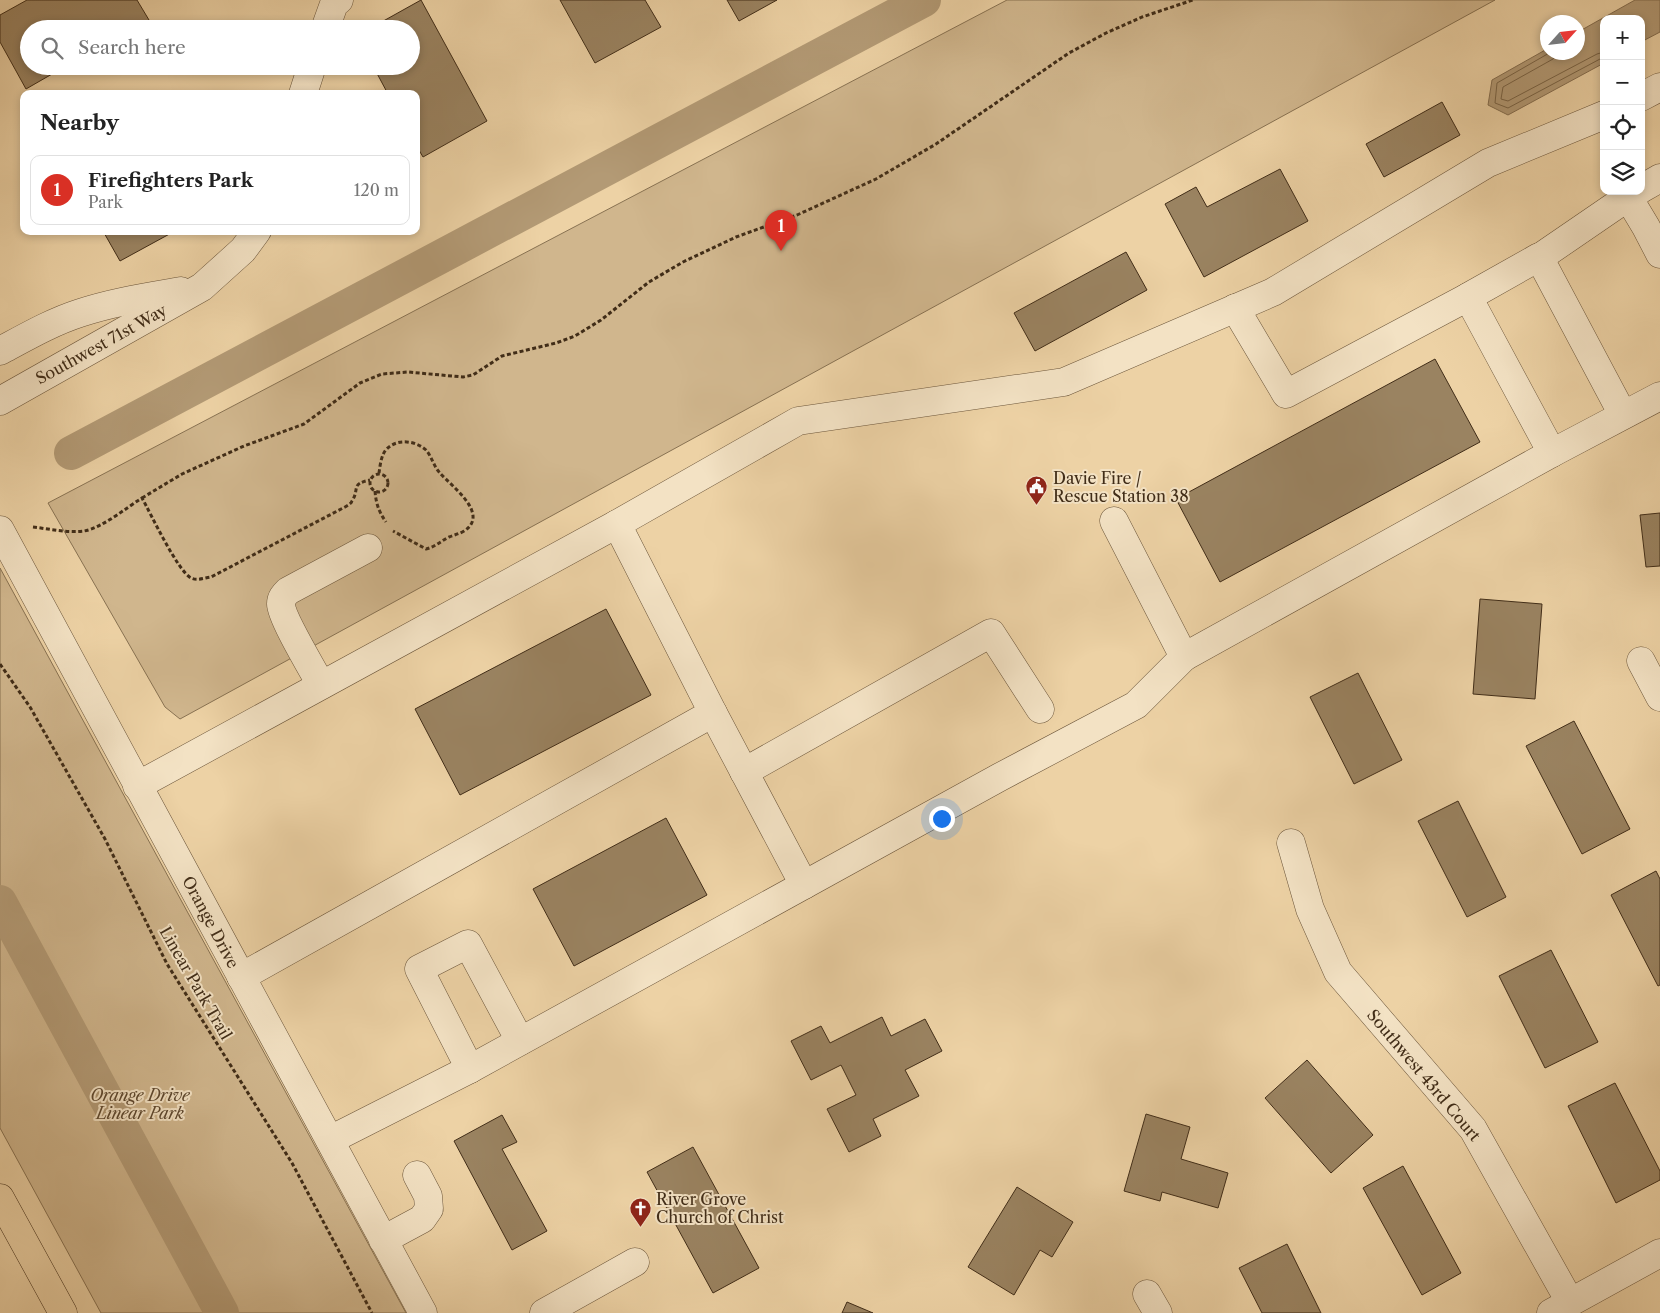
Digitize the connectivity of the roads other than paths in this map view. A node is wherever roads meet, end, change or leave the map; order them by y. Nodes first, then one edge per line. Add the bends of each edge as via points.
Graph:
1 (339, 0) edge
2 (328, 20) edge
3 (309, 75) edge
4 (1660, 86) edge
5 (304, 90) edge
6 (1645, 95) edge
7 (1600, 117) edge
8 (1660, 178) edge
9 (1645, 187) edge
10 (1633, 195) edge
11 (1637, 195) edge
12 (253, 235) edge
13 (1660, 254) edge
14 (1536, 260) junction
15 (202, 287) junction
16 (1468, 297) junction
17 (1234, 308) junction
18 (0, 351) edge
19 (1660, 396) edge
20 (0, 401) edge
21 (1623, 415) junction
22 (1552, 453) junction
23 (1114, 521) dead end
24 (617, 524) junction
25 (0, 530) edge
26 (368, 548) dead end
27 (1184, 657) junction
28 (1641, 661) dead end
29 (321, 685) junction
30 (1660, 697) edge
31 (1040, 709) dead end
32 (713, 714) junction
33 (744, 772) junction
34 (137, 786) junction
35 (1291, 843) dead end
36 (804, 885) junction
37 (240, 977) junction
38 (520, 1041) junction
39 (470, 1069) junction
40 (330, 1140) junction
41 (418, 1175) dead end
42 (0, 1198) edge
43 (383, 1240) junction
44 (1660, 1253) edge
45 (635, 1262) dead end
46 (1560, 1308) edge
47 (63, 1313) edge
48 (423, 1313) edge
49 (544, 1313) edge

1 - 2 street via 334,4
3 - 5 street
4 - 6 street
7 - 17 street via 1488,163 1273,292
8 - 9 street
10 - 14 street
11 - 13 street via 1646,227
12 - 15 street, Southwest 71st Way via 243,250
14 - 16 street
14 - 21 street via 1540,257
15 - 18 street, Southwest 71st Way via 113,303 79,313
15 - 20 street, Southwest 71st Way
16 - 17 street via 1286,394
16 - 22 street
17 - 24 street via 1064,382 798,421
19 - 21 street
21 - 22 street
22 - 27 street
23 - 27 street
24 - 29 street
24 - 32 street
25 - 34 street, Orange Drive
26 - 29 street via 282,597 280,605 285,618
27 - 36 street via 1136,705
28 - 30 street
29 - 34 street
31 - 33 street via 991,633
32 - 33 street
32 - 37 street
33 - 36 street
34 - 37 street, Orange Drive
35 - 46 street, Southwest 43rd Court via 1310,909 1338,972 1473,1129
36 - 38 street
37 - 40 street, Orange Drive
38 - 39 street
38 - 39 street via 468,944 419,969
39 - 40 street
40 - 43 street, Orange Drive
41 - 43 street via 428,1196 429,1209 422,1219
42 - 47 main road
43 - 48 street, Orange Drive
44 - 46 street
45 - 49 street

